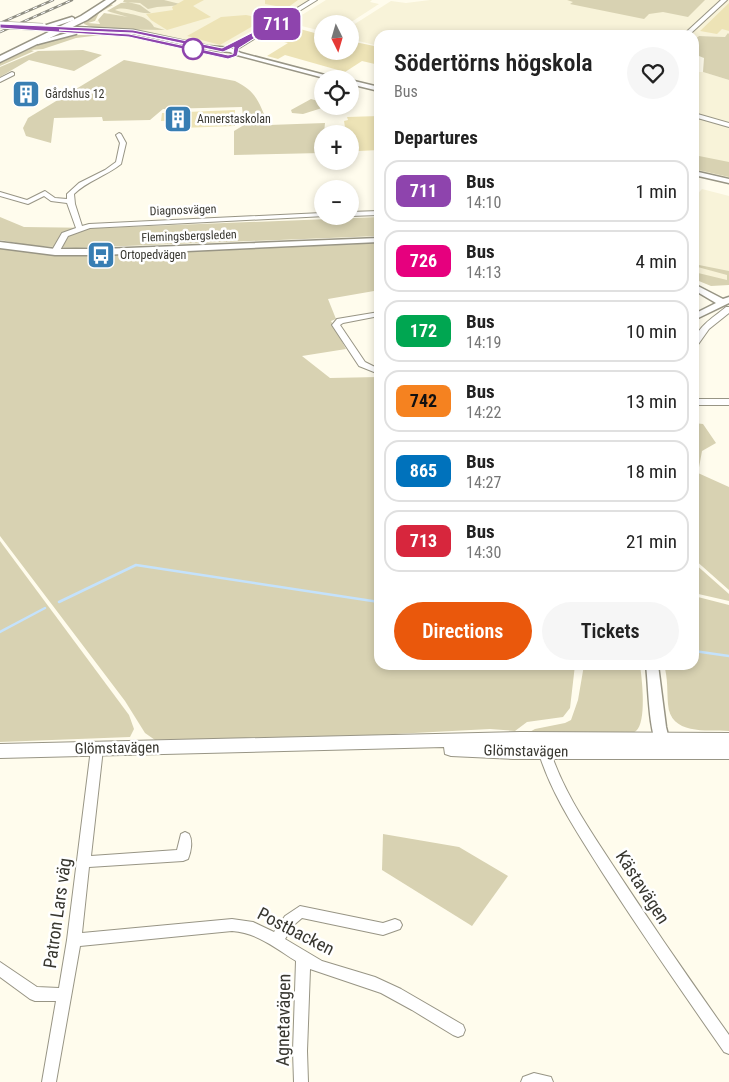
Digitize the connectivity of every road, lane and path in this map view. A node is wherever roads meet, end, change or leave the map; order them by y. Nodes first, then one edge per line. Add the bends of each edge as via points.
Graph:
1 (104, 0) edge
2 (111, 0) edge
3 (314, 0) edge
4 (721, 0) edge
5 (84, 18) junction
6 (279, 21) junction
7 (0, 28) edge
8 (97, 30) junction
9 (691, 30) edge
10 (45, 31) junction
11 (83, 32) junction
12 (222, 52) junction
13 (233, 53) junction
14 (0, 54) edge
15 (0, 59) edge
16 (314, 73) edge
17 (12, 74) dead end
18 (314, 77) edge
19 (0, 80) edge
20 (359, 84) edge
21 (359, 88) edge
22 (374, 88) edge
23 (374, 92) edge
24 (699, 116) edge
25 (729, 125) edge
26 (118, 135) dead end
27 (699, 173) edge
28 (729, 181) edge
29 (0, 194) edge
30 (71, 202) junction
31 (374, 213) edge
32 (359, 214) edge
33 (314, 215) edge
34 (79, 228) junction
35 (374, 240) edge
36 (0, 245) edge
37 (55, 252) junction
38 (699, 289) edge
39 (725, 301) edge
40 (729, 309) edge
41 (699, 314) edge
42 (374, 315) edge
43 (699, 337) edge
44 (374, 370) edge
45 (699, 402) edge
46 (729, 402) edge
47 (653, 670) edge
48 (729, 740) edge
49 (543, 746) junction
50 (663, 746) junction
51 (97, 749) junction
52 (0, 751) edge
53 (729, 752) edge
54 (185, 838) dead end
55 (83, 862) junction
56 (395, 926) dead end
57 (74, 940) junction
58 (276, 941) junction
59 (303, 958) junction
60 (0, 969) edge
61 (65, 995) junction
62 (458, 1030) dead end
63 (729, 1047) edge
64 (48, 1082) edge
65 (301, 1082) edge
66 (528, 1082) edge
67 (546, 1082) edge

1 - 10 main road
2 - 5 main road
3 - 6 street
4 - 9 street
5 - 8 street via 85,26
5 - 10 main road
6 - 12 street
6 - 13 street
7 - 10 street
7 - 10 street, bridge via 23,26
8 - 10 street
8 - 12 street via 155,35
10 - 11 street
10 - 11 street
10 - 14 main road
10 - 15 main road
11 - 12 street via 148,38
12 - 13 street
13 - 16 street
13 - 18 street
17 - 19 street
20 - 22 street
21 - 23 street
24 - 25 street
26 - 30 street via 123,143 119,163 105,174 77,186 70,194
27 - 28 street
29 - 30 street via 28,202 45,193 53,200
30 - 34 street
31 - 32 street
33 - 34 street, Diagnosvägen via 104,224
34 - 37 street, Diagnosvägen via 65,235
35 - 37 street, Flemingsbergsleden
36 - 37 street, Flemingsbergsleden
38 - 39 street
39 - 41 street
40 - 43 street
42 - 44 street via 340,321 336,325 360,361
45 - 46 street
47 - 50 street
48 - 50 main road, Glömstavägen
49 - 50 main road, Glömstavägen
49 - 51 main road, Glömstavägen via 323,744
49 - 63 street, Kästavägen via 549,767 572,812
50 - 53 main road, Glömstavägen
51 - 52 main road, Glömstavägen
51 - 55 street, Patron Lars väg
54 - 55 street via 184,855
55 - 57 street, Patron Lars väg
56 - 58 street via 383,929 300,912 290,920
57 - 58 street, Postbacken via 238,924 256,929
57 - 61 street, Patron Lars väg
58 - 59 street, Postbacken
59 - 62 street, Postbacken via 377,985
59 - 65 street, Agnetavägen
60 - 61 street via 35,994
61 - 64 street, Patron Lars väg
66 - 67 street

